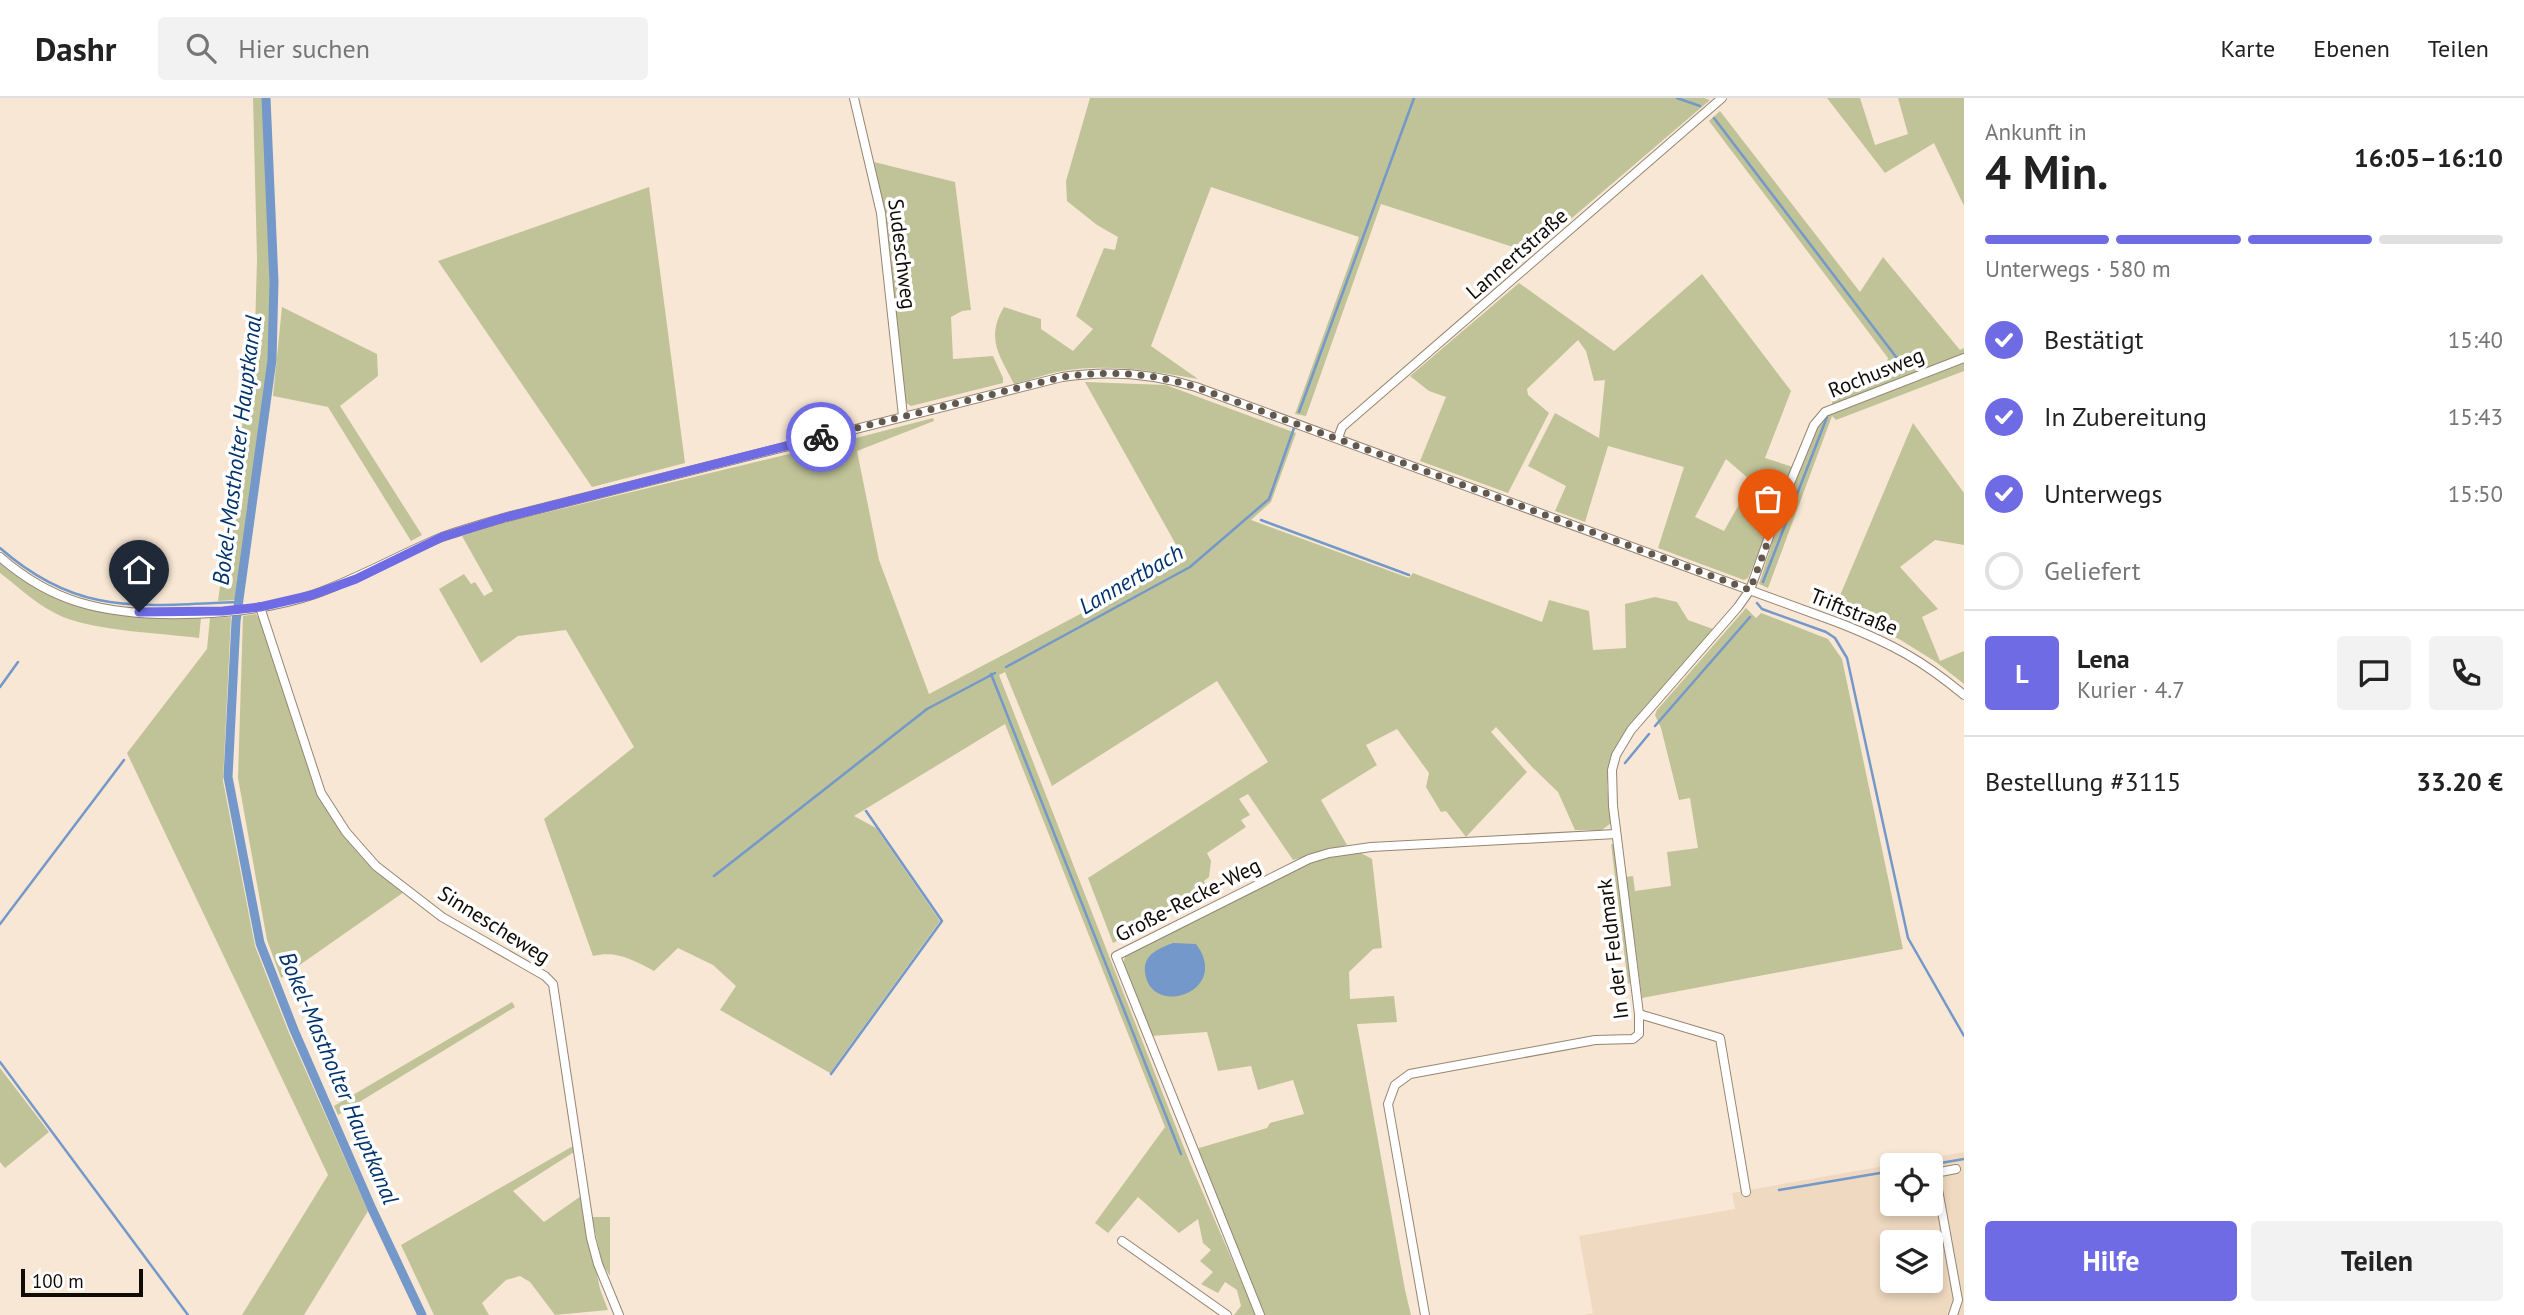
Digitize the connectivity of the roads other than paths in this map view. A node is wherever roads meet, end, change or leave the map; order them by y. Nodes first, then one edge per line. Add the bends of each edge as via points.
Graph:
1 (854, 98) edge
2 (1723, 98) edge
3 (1964, 358) edge
4 (903, 416) junction
5 (1338, 438) junction
6 (0, 557) edge
7 (1750, 590) junction
8 (255, 608) junction
9 (1964, 695) edge
10 (1616, 834) junction
11 (1639, 1014) junction
12 (1956, 1169) dead end
13 (1746, 1192) dead end
14 (1122, 1241) dead end
15 (619, 1315) edge
16 (1227, 1315) edge
17 (1260, 1315) edge
18 (1425, 1315) edge
19 (1953, 1315) edge

1 - 4 street, Sudeschweg via 881,213
2 - 5 street, Lannertstraße via 1342,427
3 - 7 street, Rochusweg via 1825,412 1814,425
4 - 5 street, Triftstraße via 1062,377 1131,374 1166,377
4 - 8 street, Triftstraße via 503,518 442,537 312,595
5 - 7 street, Triftstraße
6 - 8 street, Triftstraße via 41,587 104,609 169,613
7 - 9 street, Triftstraße via 1890,643
7 - 10 street, In der Feldmark via 1631,730 1616,755 1611,785
8 - 15 street, Sinnescheweg via 320,793 346,832 376,866 442,917 553,984 591,1238
10 - 11 street, In der Feldmark
10 - 17 street, Große-Recke-Weg via 1329,853 1116,956
11 - 13 street via 1720,1038
11 - 18 street, In der Feldmark via 1639,1034 1633,1039 1595,1040 1410,1074 1395,1085 1388,1104
12 - 19 street via 1936,1173 1958,1300
14 - 16 street

